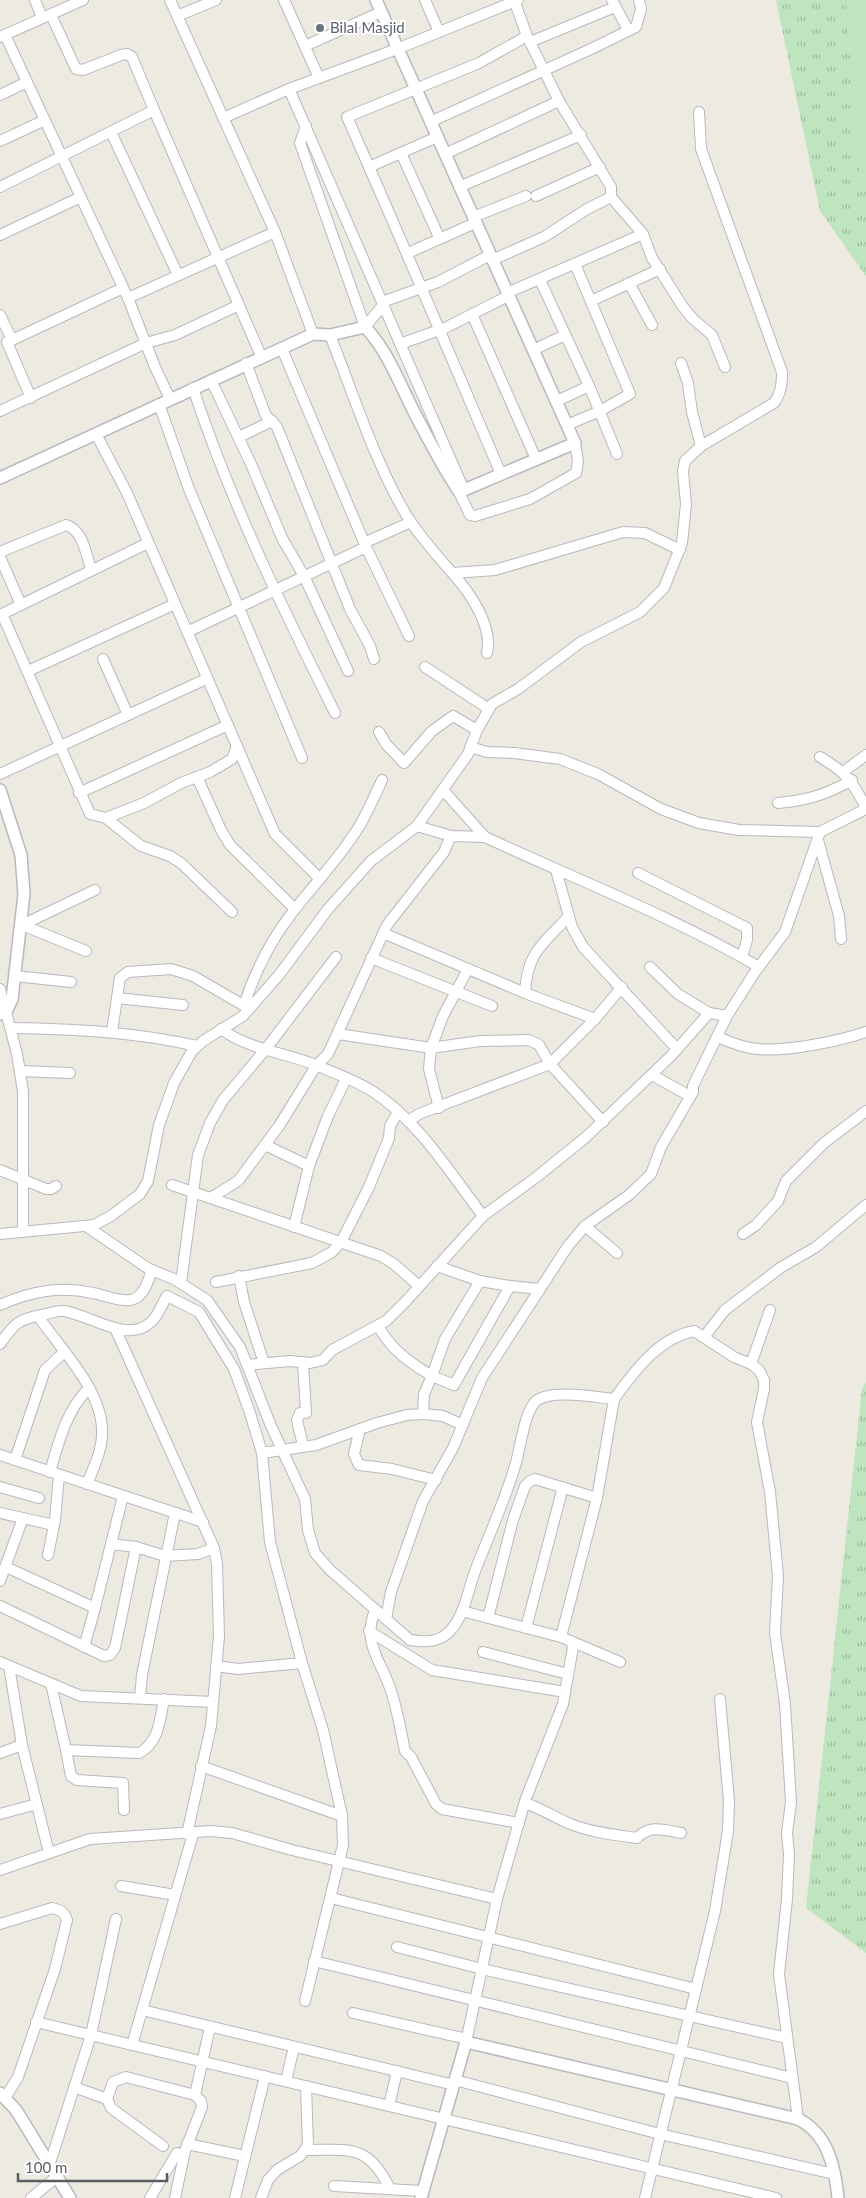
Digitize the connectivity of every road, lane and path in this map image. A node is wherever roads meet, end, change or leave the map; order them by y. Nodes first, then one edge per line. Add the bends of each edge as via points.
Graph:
1 (34, 0) edge
2 (83, 0) edge
3 (170, 0) edge
4 (216, 0) edge
5 (284, 0) edge
6 (376, 0) edge
7 (425, 0) edge
8 (515, 0) edge
9 (639, 0) edge
10 (613, 3) edge
11 (381, 12) junction
12 (47, 16) junction
13 (177, 16) junction
14 (628, 30) junction
15 (439, 32) junction
16 (2, 36) edge
17 (528, 39) junction
18 (305, 46) junction
19 (397, 49) junction
20 (544, 70) junction
21 (319, 78) junction
22 (27, 82) junction
23 (288, 89) junction
24 (416, 90) junction
25 (0, 95) edge
26 (559, 100) junction
27 (154, 110) junction
28 (699, 112) dead end
29 (223, 118) junction
30 (45, 120) junction
31 (430, 122) junction
32 (306, 126) junction
33 (111, 132) junction
34 (580, 135) junction
35 (437, 137) junction
36 (0, 141) edge
37 (401, 153) junction
38 (445, 154) junction
39 (62, 158) junction
40 (369, 167) junction
41 (600, 168) junction
42 (459, 187) junction
43 (0, 188) edge
44 (81, 197) junction
45 (611, 197) junction
46 (474, 220) junction
47 (275, 232) junction
48 (0, 234) edge
49 (643, 234) junction
50 (439, 237) junction
51 (408, 253) junction
52 (218, 257) junction
53 (491, 258) junction
54 (575, 264) junction
55 (660, 269) junction
56 (178, 275) junction
57 (540, 280) junction
58 (629, 283) junction
59 (123, 288) junction
60 (423, 288) junction
61 (508, 295) junction
62 (128, 298) junction
63 (591, 301) junction
64 (383, 304) junction
65 (239, 305) junction
66 (472, 314) junction
67 (0, 315) edge
68 (652, 325) dead end
69 (365, 327) junction
70 (439, 330) junction
71 (313, 334) junction
72 (330, 335) junction
73 (565, 335) junction
74 (12, 340) junction
75 (146, 343) junction
76 (400, 344) junction
77 (282, 349) junction
78 (533, 350) junction
79 (261, 356) junction
80 (246, 363) junction
81 (681, 363) dead end
82 (725, 367) dead end
83 (211, 380) junction
84 (589, 386) junction
85 (193, 388) junction
86 (30, 398) junction
87 (170, 399) junction
88 (556, 401) junction
89 (159, 404) junction
90 (0, 411) edge
91 (600, 411) junction
92 (272, 421) junction
93 (568, 425) junction
94 (96, 434) junction
95 (239, 437) junction
96 (575, 443) junction
97 (701, 446) junction
98 (617, 454) dead end
99 (536, 459) junction
100 (501, 474) junction
101 (0, 478) edge
102 (461, 490) junction
103 (411, 522) junction
104 (148, 543) junction
105 (366, 545) junction
106 (680, 550) junction
107 (0, 552) edge
108 (0, 557) edge
109 (333, 564) junction
110 (91, 569) junction
111 (452, 573) junction
112 (304, 576) junction
113 (274, 590) junction
114 (21, 604) junction
115 (175, 604) junction
116 (239, 607) junction
117 (1, 614) edge
118 (187, 632) junction
119 (409, 636) dead end
120 (487, 653) dead end
121 (374, 659) dead end
122 (104, 660) dead end
123 (425, 667) dead end
124 (348, 671) dead end
125 (28, 672) junction
126 (206, 679) junction
127 (489, 709) junction
128 (335, 713) dead end
129 (128, 715) junction
130 (228, 725) junction
131 (476, 730) junction
132 (379, 732) dead end
133 (237, 746) junction
134 (60, 747) junction
135 (470, 747) junction
136 (866, 754) edge
137 (820, 757) dead end
138 (302, 758) dead end
139 (843, 772) junction
140 (0, 774) edge
141 (197, 777) junction
142 (382, 780) dead end
143 (852, 780) junction
144 (0, 790) edge
145 (443, 790) junction
146 (79, 793) junction
147 (778, 804) dead end
148 (866, 809) edge
149 (106, 818) junction
150 (417, 826) junction
151 (452, 836) junction
152 (819, 836) junction
153 (485, 837) junction
154 (556, 870) junction
155 (638, 873) dead end
156 (320, 879) junction
157 (95, 890) dead end
158 (295, 909) junction
159 (232, 912) dead end
160 (569, 916) junction
161 (22, 925) junction
162 (383, 933) junction
163 (842, 939) dead end
164 (86, 951) dead end
165 (742, 956) junction
166 (336, 957) dead end
167 (371, 958) junction
168 (759, 966) junction
169 (650, 967) dead end
170 (468, 969) junction
171 (15, 976) junction
172 (71, 982) dead end
173 (622, 987) junction
174 (0, 989) edge
175 (456, 990) junction
176 (525, 993) junction
177 (117, 998) junction
178 (183, 1006) dead end
179 (492, 1006) dead end
180 (247, 1007) junction
181 (4, 1012) edge
182 (710, 1013) junction
183 (727, 1016) junction
184 (595, 1020) junction
185 (11, 1028) junction
186 (221, 1029) junction
187 (112, 1032) junction
188 (866, 1032) edge
189 (338, 1034) junction
190 (718, 1037) junction
191 (197, 1046) junction
192 (260, 1048) junction
193 (431, 1048) junction
194 (677, 1049) junction
195 (550, 1064) junction
196 (316, 1066) junction
197 (20, 1071) junction
198 (70, 1073) dead end
199 (652, 1075) junction
200 (346, 1079) junction
201 (690, 1096) junction
202 (439, 1108) junction
203 (866, 1111) edge
204 (398, 1112) junction
205 (408, 1121) junction
206 (603, 1122) junction
207 (265, 1145) junction
208 (309, 1166) junction
209 (0, 1170) edge
210 (23, 1180) junction
211 (172, 1185) dead end
212 (56, 1186) dead end
213 (193, 1193) junction
214 (212, 1198) junction
215 (866, 1205) edge
216 (483, 1216) junction
217 (86, 1226) junction
218 (585, 1226) junction
219 (294, 1227) junction
220 (23, 1231) junction
221 (0, 1234) edge
222 (743, 1234) dead end
223 (340, 1242) junction
224 (617, 1253) dead end
225 (438, 1266) junction
226 (153, 1271) junction
227 (239, 1276) junction
228 (177, 1281) junction
229 (480, 1281) junction
230 (216, 1282) dead end
231 (419, 1286) junction
232 (510, 1286) junction
233 (540, 1289) junction
234 (0, 1305) edge
235 (770, 1310) dead end
236 (38, 1316) junction
237 (378, 1325) junction
238 (115, 1328) junction
239 (704, 1337) junction
240 (0, 1344) edge
241 (64, 1352) junction
242 (303, 1362) junction
243 (246, 1363) junction
244 (264, 1363) junction
245 (751, 1364) junction
246 (234, 1369) junction
247 (432, 1376) junction
248 (89, 1388) junction
249 (614, 1398) junction
250 (423, 1414) junction
251 (462, 1425) junction
252 (360, 1429) junction
253 (303, 1446) junction
254 (282, 1449) junction
255 (262, 1453) junction
256 (0, 1455) edge
257 (15, 1460) junction
258 (55, 1473) junction
259 (436, 1480) junction
260 (87, 1484) junction
261 (0, 1487) edge
262 (563, 1487) junction
263 (123, 1496) junction
264 (39, 1498) dead end
265 (597, 1498) junction
266 (0, 1512) edge
267 (175, 1513) junction
268 (23, 1518) junction
269 (203, 1522) junction
270 (54, 1525) junction
271 (492, 1532) junction
272 (509, 1536) junction
273 (111, 1544) junction
274 (136, 1548) junction
275 (214, 1548) junction
276 (48, 1555) dead end
277 (165, 1556) junction
278 (6, 1567) junction
279 (0, 1581) edge
280 (0, 1606) edge
281 (95, 1608) junction
282 (462, 1611) junction
283 (488, 1618) junction
284 (386, 1619) junction
285 (371, 1622) junction
286 (526, 1628) junction
287 (566, 1639) junction
288 (84, 1647) junction
289 (483, 1652) dead end
290 (302, 1662) junction
291 (620, 1662) dead end
292 (4, 1664) edge
293 (216, 1666) junction
294 (568, 1674) junction
295 (51, 1684) junction
296 (565, 1692) junction
297 (140, 1698) junction
298 (164, 1699) junction
299 (720, 1699) dead end
300 (213, 1702) junction
301 (22, 1745) junction
302 (66, 1750) junction
303 (0, 1753) edge
304 (202, 1766) junction
305 (525, 1803) junction
306 (37, 1804) junction
307 (124, 1810) dead end
308 (0, 1814) edge
309 (342, 1816) junction
310 (519, 1824) junction
311 (682, 1832) dead end
312 (190, 1834) junction
313 (49, 1853) junction
314 (339, 1862) junction
315 (0, 1870) edge
316 (121, 1886) dead end
317 (175, 1895) junction
318 (331, 1898) junction
319 (497, 1899) junction
320 (116, 1919) dead end
321 (0, 1924) edge
322 (489, 1937) junction
323 (396, 1947) dead end
324 (314, 1961) junction
325 (482, 1969) junction
326 (696, 1989) junction
327 (305, 2001) dead end
328 (475, 2002) junction
329 (142, 2010) junction
330 (353, 2013) dead end
331 (689, 2016) junction
332 (36, 2022) junction
333 (210, 2026) junction
334 (91, 2035) junction
335 (786, 2038) junction
336 (467, 2040) junction
337 (132, 2045) junction
338 (294, 2046) junction
339 (681, 2052) junction
340 (201, 2061) junction
341 (396, 2071) junction
342 (265, 2076) junction
343 (792, 2078) junction
344 (286, 2081) junction
345 (454, 2082) junction
346 (306, 2086) junction
347 (74, 2087) junction
348 (671, 2090) junction
349 (3, 2095) edge
350 (194, 2095) junction
351 (107, 2099) junction
352 (389, 2106) junction
353 (443, 2119) junction
354 (798, 2119) junction
355 (660, 2134) junction
356 (188, 2144) junction
357 (163, 2146) dead end
358 (305, 2150) junction
359 (177, 2153) dead end
360 (245, 2156) junction
361 (50, 2163) junction
362 (652, 2169) junction
363 (834, 2174) junction
364 (58, 2176) junction
365 (334, 2186) dead end
366 (390, 2189) junction
367 (422, 2195) edge
368 (31, 2198) edge
369 (70, 2198) edge
370 (150, 2198) edge
371 (175, 2198) edge
372 (235, 2198) edge
373 (261, 2198) edge
374 (645, 2198) edge
375 (776, 2198) edge
376 (838, 2198) edge

1 - 12 street
2 - 12 street
3 - 13 street
4 - 13 street
5 - 18 street
6 - 11 street
7 - 15 street
8 - 15 street
8 - 17 street
9 - 14 street via 639,19 636,27
10 - 14 street
10 - 17 street
11 - 18 street
11 - 19 street
12 - 16 street
12 - 27 street via 76,69 83,70 121,55 132,57
13 - 29 street
14 - 20 street
15 - 19 street
16 - 22 street
17 - 20 street
17 - 24 street
18 - 21 street
19 - 21 street
19 - 24 street
20 - 26 street
20 - 31 street
21 - 23 street
22 - 25 street
22 - 30 street
23 - 29 street
23 - 32 street
24 - 31 street
24 - 40 street via 347,118
26 - 34 street
26 - 38 street
27 - 33 street
27 - 52 street
28 - 97 street via 701,149 782,372 780,394 774,403
29 - 47 street
30 - 36 street
30 - 39 street
31 - 35 street
32 - 64 street
32 - 69 street via 300,143
33 - 39 street
33 - 56 street
34 - 41 street
34 - 42 street
35 - 37 street
35 - 38 street
37 - 40 street
37 - 50 street
38 - 42 street
39 - 43 street
39 - 44 street
40 - 51 street
41 - 45 street via 611,187
41 - 46 street
42 - 46 street
44 - 48 street
44 - 59 street
45 - 49 street
45 - 53 street via 544,237
46 - 50 street
46 - 53 street
47 - 52 street
47 - 71 street
49 - 54 street
49 - 55 street
50 - 51 street
51 - 60 street
52 - 56 street
52 - 65 street
53 - 60 street
53 - 61 street
54 - 57 street
54 - 63 street
55 - 58 street
55 - 82 street via 693,319 712,335
56 - 62 street
57 - 61 street
57 - 73 street
58 - 63 street
58 - 68 street
59 - 62 street
59 - 74 street
60 - 64 street
60 - 70 street
61 - 66 street
61 - 78 street
62 - 75 street
63 - 91 street via 630,394
64 - 69 street
64 - 76 street
65 - 75 street via 174,335
65 - 79 street
66 - 70 street
66 - 99 street
67 - 74 street
69 - 72 street
69 - 102 street via 395,372 436,456
70 - 76 street
70 - 100 street
71 - 72 street
71 - 77 street
72 - 103 street via 382,464
73 - 78 street
73 - 84 street
74 - 86 street via 7,342
75 - 86 street
75 - 87 street
76 - 102 street
77 - 79 street
77 - 105 street
78 - 88 street
79 - 80 street
80 - 83 street
80 - 92 street via 266,416
81 - 97 street
83 - 85 street
83 - 95 street
84 - 88 street
84 - 91 street
85 - 87 street
85 - 113 street via 211,443
86 - 90 street
87 - 89 street
88 - 93 street
89 - 94 street
89 - 116 street via 189,490
91 - 93 street
91 - 98 street
92 - 95 street
92 - 109 street
93 - 96 street
94 - 101 street
94 - 104 street via 127,493
95 - 112 street via 282,538
96 - 99 street
96 - 102 street via 576,472 530,499 475,516 470,515
97 - 106 street via 685,461 686,504
99 - 100 street
100 - 102 street
103 - 105 street
103 - 111 street
104 - 110 street
104 - 115 street
105 - 109 street
105 - 119 street
106 - 111 street via 645,533 623,532 495,570
106 - 127 street via 664,588 640,612 580,642
107 - 110 street via 66,525 79,534
108 - 114 street
109 - 112 street
109 - 121 street
110 - 114 street
111 - 120 street via 466,589 487,632
112 - 113 street
112 - 124 street
113 - 116 street
113 - 128 street
114 - 117 street
115 - 118 street
115 - 125 street
116 - 118 street
116 - 138 street
117 - 125 street
118 - 126 street
122 - 129 street
123 - 127 street
125 - 134 street
126 - 129 street
126 - 130 street
127 - 131 street
129 - 134 street
130 - 133 street
130 - 146 street
131 - 132 street via 452,716 432,731 404,763
131 - 135 street
133 - 141 street via 232,759
133 - 156 street via 275,834
134 - 140 street
134 - 146 street
135 - 145 street
135 - 152 street via 487,752 560,759 598,774 661,809 700,823 739,830
136 - 139 street
137 - 139 street
139 - 143 street
141 - 149 street
141 - 158 street via 230,845
142 - 156 street via 360,825
143 - 147 street via 825,795
143 - 148 street
144 - 161 street via 21,855
145 - 150 street
145 - 153 street
146 - 149 street via 90,814
148 - 152 street
149 - 159 street via 141,846 181,863
150 - 151 street
150 - 180 street via 372,861 328,909 279,975
151 - 153 street
151 - 162 street via 444,852
152 - 163 street
152 - 168 street via 785,932
153 - 154 street
154 - 160 street
154 - 165 street
155 - 165 street via 747,928
156 - 158 street
157 - 161 street
158 - 180 street via 261,962
160 - 173 street via 583,947
160 - 176 street via 536,951 526,972
161 - 164 street
161 - 171 street
162 - 167 street
162 - 170 street
165 - 168 street
166 - 192 street
167 - 175 street
167 - 189 street
168 - 183 street
169 - 182 street via 678,994
170 - 175 street
170 - 176 street
171 - 172 street
171 - 181 street via 12,999
173 - 184 street
173 - 194 street
174 - 181 street
175 - 179 street
175 - 193 street
176 - 184 street
177 - 178 street
177 - 180 street via 120,978 128,972 171,969 193,976
177 - 187 street
180 - 186 street via 244,1016
181 - 185 street
182 - 183 street
182 - 194 street
183 - 190 street
184 - 195 street
185 - 187 street
185 - 197 street
186 - 191 street
186 - 192 street
187 - 191 street
188 - 190 street via 850,1038 759,1049 736,1045
189 - 193 street
189 - 196 street via 328,1054
190 - 201 street
191 - 217 street via 174,1083 159,1124 148,1181 140,1194 112,1216
192 - 196 street
192 - 213 street via 210,1123 198,1155
193 - 195 street via 480,1041 528,1040 540,1045
193 - 202 street via 429,1069
194 - 199 street
195 - 202 street
195 - 206 street
196 - 200 street
196 - 207 street
197 - 198 street
197 - 210 street
199 - 201 street
199 - 206 street
200 - 204 street via 372,1090
200 - 208 street
201 - 218 street via 661,1146 651,1174 629,1195
202 - 205 street
203 - 222 street via 824,1143 786,1181 778,1202
204 - 205 street
204 - 223 street via 369,1187
205 - 216 street
206 - 216 street
207 - 208 street
207 - 214 street via 238,1181
208 - 219 street
209 - 210 street
210 - 212 street via 51,1190
210 - 220 street
211 - 213 street
213 - 214 street
213 - 228 street
214 - 219 street
215 - 239 street via 816,1247 780,1268 725,1310
216 - 225 street
217 - 220 street
217 - 226 street
218 - 224 street
218 - 233 street
219 - 223 street
220 - 221 street
223 - 227 street via 332,1252 312,1263
223 - 231 street via 381,1256
225 - 229 street
225 - 231 street
226 - 228 street
226 - 234 street via 138,1297 131,1300 72,1289 19,1296
227 - 230 street
227 - 244 street
228 - 243 street via 207,1300 240,1347
229 - 232 street
229 - 247 street via 445,1339
231 - 237 street via 386,1321
232 - 233 street
232 - 247 street via 454,1385
233 - 251 street via 482,1378
235 - 245 street
236 - 238 street via 62,1311
236 - 240 street via 24,1318 12,1327
236 - 241 street
237 - 242 street via 332,1350 323,1360
237 - 247 street via 383,1338 411,1364
238 - 246 street via 133,1331 152,1322 166,1296 198,1312
238 - 269 street
239 - 245 street
239 - 249 street via 694,1331 688,1332 660,1346 638,1366
241 - 248 street
241 - 257 street via 45,1370
242 - 244 street
242 - 253 street via 306,1413 300,1413 297,1420
243 - 244 street
243 - 246 street
243 - 254 street
245 - 335 street via 764,1380 757,1422 770,1492 778,1576 775,1633 785,1704 791,1802 787,1832 787,1899 779,1974
246 - 255 street
247 - 250 street via 424,1394
248 - 258 street via 71,1411
248 - 260 street via 100,1417 102,1435
249 - 265 street
249 - 271 street via 549,1394 535,1402
250 - 251 street via 443,1416
250 - 252 street via 408,1415
251 - 259 street
252 - 253 street via 316,1445
252 - 259 street via 354,1454 358,1465
253 - 254 street
254 - 255 street
254 - 285 street via 306,1499 308,1530 315,1553
255 - 290 street via 270,1542
256 - 257 street
257 - 258 street
258 - 260 street
258 - 270 street
259 - 284 street via 423,1502 391,1592
260 - 263 street
261 - 264 street
262 - 265 street
262 - 272 street via 536,1479 530,1481 525,1486
262 - 286 street
263 - 267 street
263 - 273 street
265 - 287 street
266 - 268 street
267 - 269 street
267 - 277 street
268 - 270 street
268 - 278 street
269 - 275 street
270 - 276 street
271 - 272 street
271 - 282 street via 476,1567
272 - 283 street
273 - 274 street
273 - 281 street
274 - 277 street
274 - 288 street via 115,1648 110,1655 104,1656
275 - 277 street via 198,1554
275 - 293 street via 219,1636
277 - 297 street
278 - 279 street
278 - 281 street
280 - 288 street
281 - 288 street
282 - 283 street
282 - 284 street via 448,1633 426,1642 410,1640
283 - 286 street
284 - 285 street
285 - 296 street via 432,1670
285 - 310 street via 371,1643 392,1693 405,1751 436,1804 448,1811
286 - 287 street
287 - 291 street
287 - 294 street via 573,1647
289 - 294 street
290 - 293 street via 238,1669
290 - 309 street via 323,1730
292 - 295 street
292 - 301 street
293 - 300 street
294 - 296 street
295 - 297 street via 81,1696
295 - 302 street
296 - 305 street
297 - 298 street
298 - 300 street
298 - 302 street via 152,1744 140,1753
299 - 326 street via 729,1802 728,1831 715,1911
300 - 304 street
301 - 303 street
301 - 306 street
302 - 307 street via 71,1776 77,1780 123,1783
304 - 309 street
304 - 312 street
305 - 310 street
305 - 311 street via 569,1823 609,1834 637,1838 644,1830 653,1828
306 - 308 street
306 - 313 street
309 - 314 street via 343,1845
310 - 319 street
312 - 313 street via 90,1839
312 - 314 street via 232,1832
312 - 317 street
313 - 315 street
314 - 318 street
314 - 319 street
316 - 317 street
317 - 329 street
318 - 322 street
318 - 324 street
319 - 322 street
320 - 334 street
321 - 332 street via 52,1908 65,1913 66,1927 55,1969
322 - 325 street
322 - 326 street
323 - 325 street
324 - 327 street
324 - 328 street
325 - 328 street
325 - 331 street
326 - 331 street
328 - 336 street
328 - 339 street
329 - 333 street
329 - 337 street
330 - 336 street
331 - 335 street
331 - 339 street
332 - 334 street
332 - 349 street via 18,2077
333 - 338 street
333 - 340 street
334 - 337 street
334 - 347 street
335 - 343 street
336 - 345 street
336 - 348 street
337 - 340 street
338 - 341 street
338 - 344 street
339 - 343 street
339 - 348 street
340 - 342 street
340 - 350 street
341 - 345 street
341 - 352 street
342 - 344 street
342 - 360 street
343 - 354 street
344 - 346 street
345 - 353 street
345 - 355 street
346 - 352 street
346 - 358 street via 308,2141
347 - 351 street
347 - 361 street
348 - 354 street
348 - 355 street
349 - 361 street
350 - 351 street via 126,2078 113,2082
350 - 356 street via 202,2107
351 - 357 street via 111,2108
352 - 353 street
353 - 362 street
353 - 367 street
354 - 363 street via 821,2136
355 - 362 street
355 - 363 street
356 - 360 street
356 - 371 street
358 - 366 street via 352,2150 364,2154 384,2176
358 - 373 street via 277,2170 268,2180
359 - 370 street
360 - 372 street
361 - 364 street
362 - 374 street
362 - 375 street
363 - 376 street
364 - 368 street
364 - 369 street
365 - 366 street
366 - 367 street

